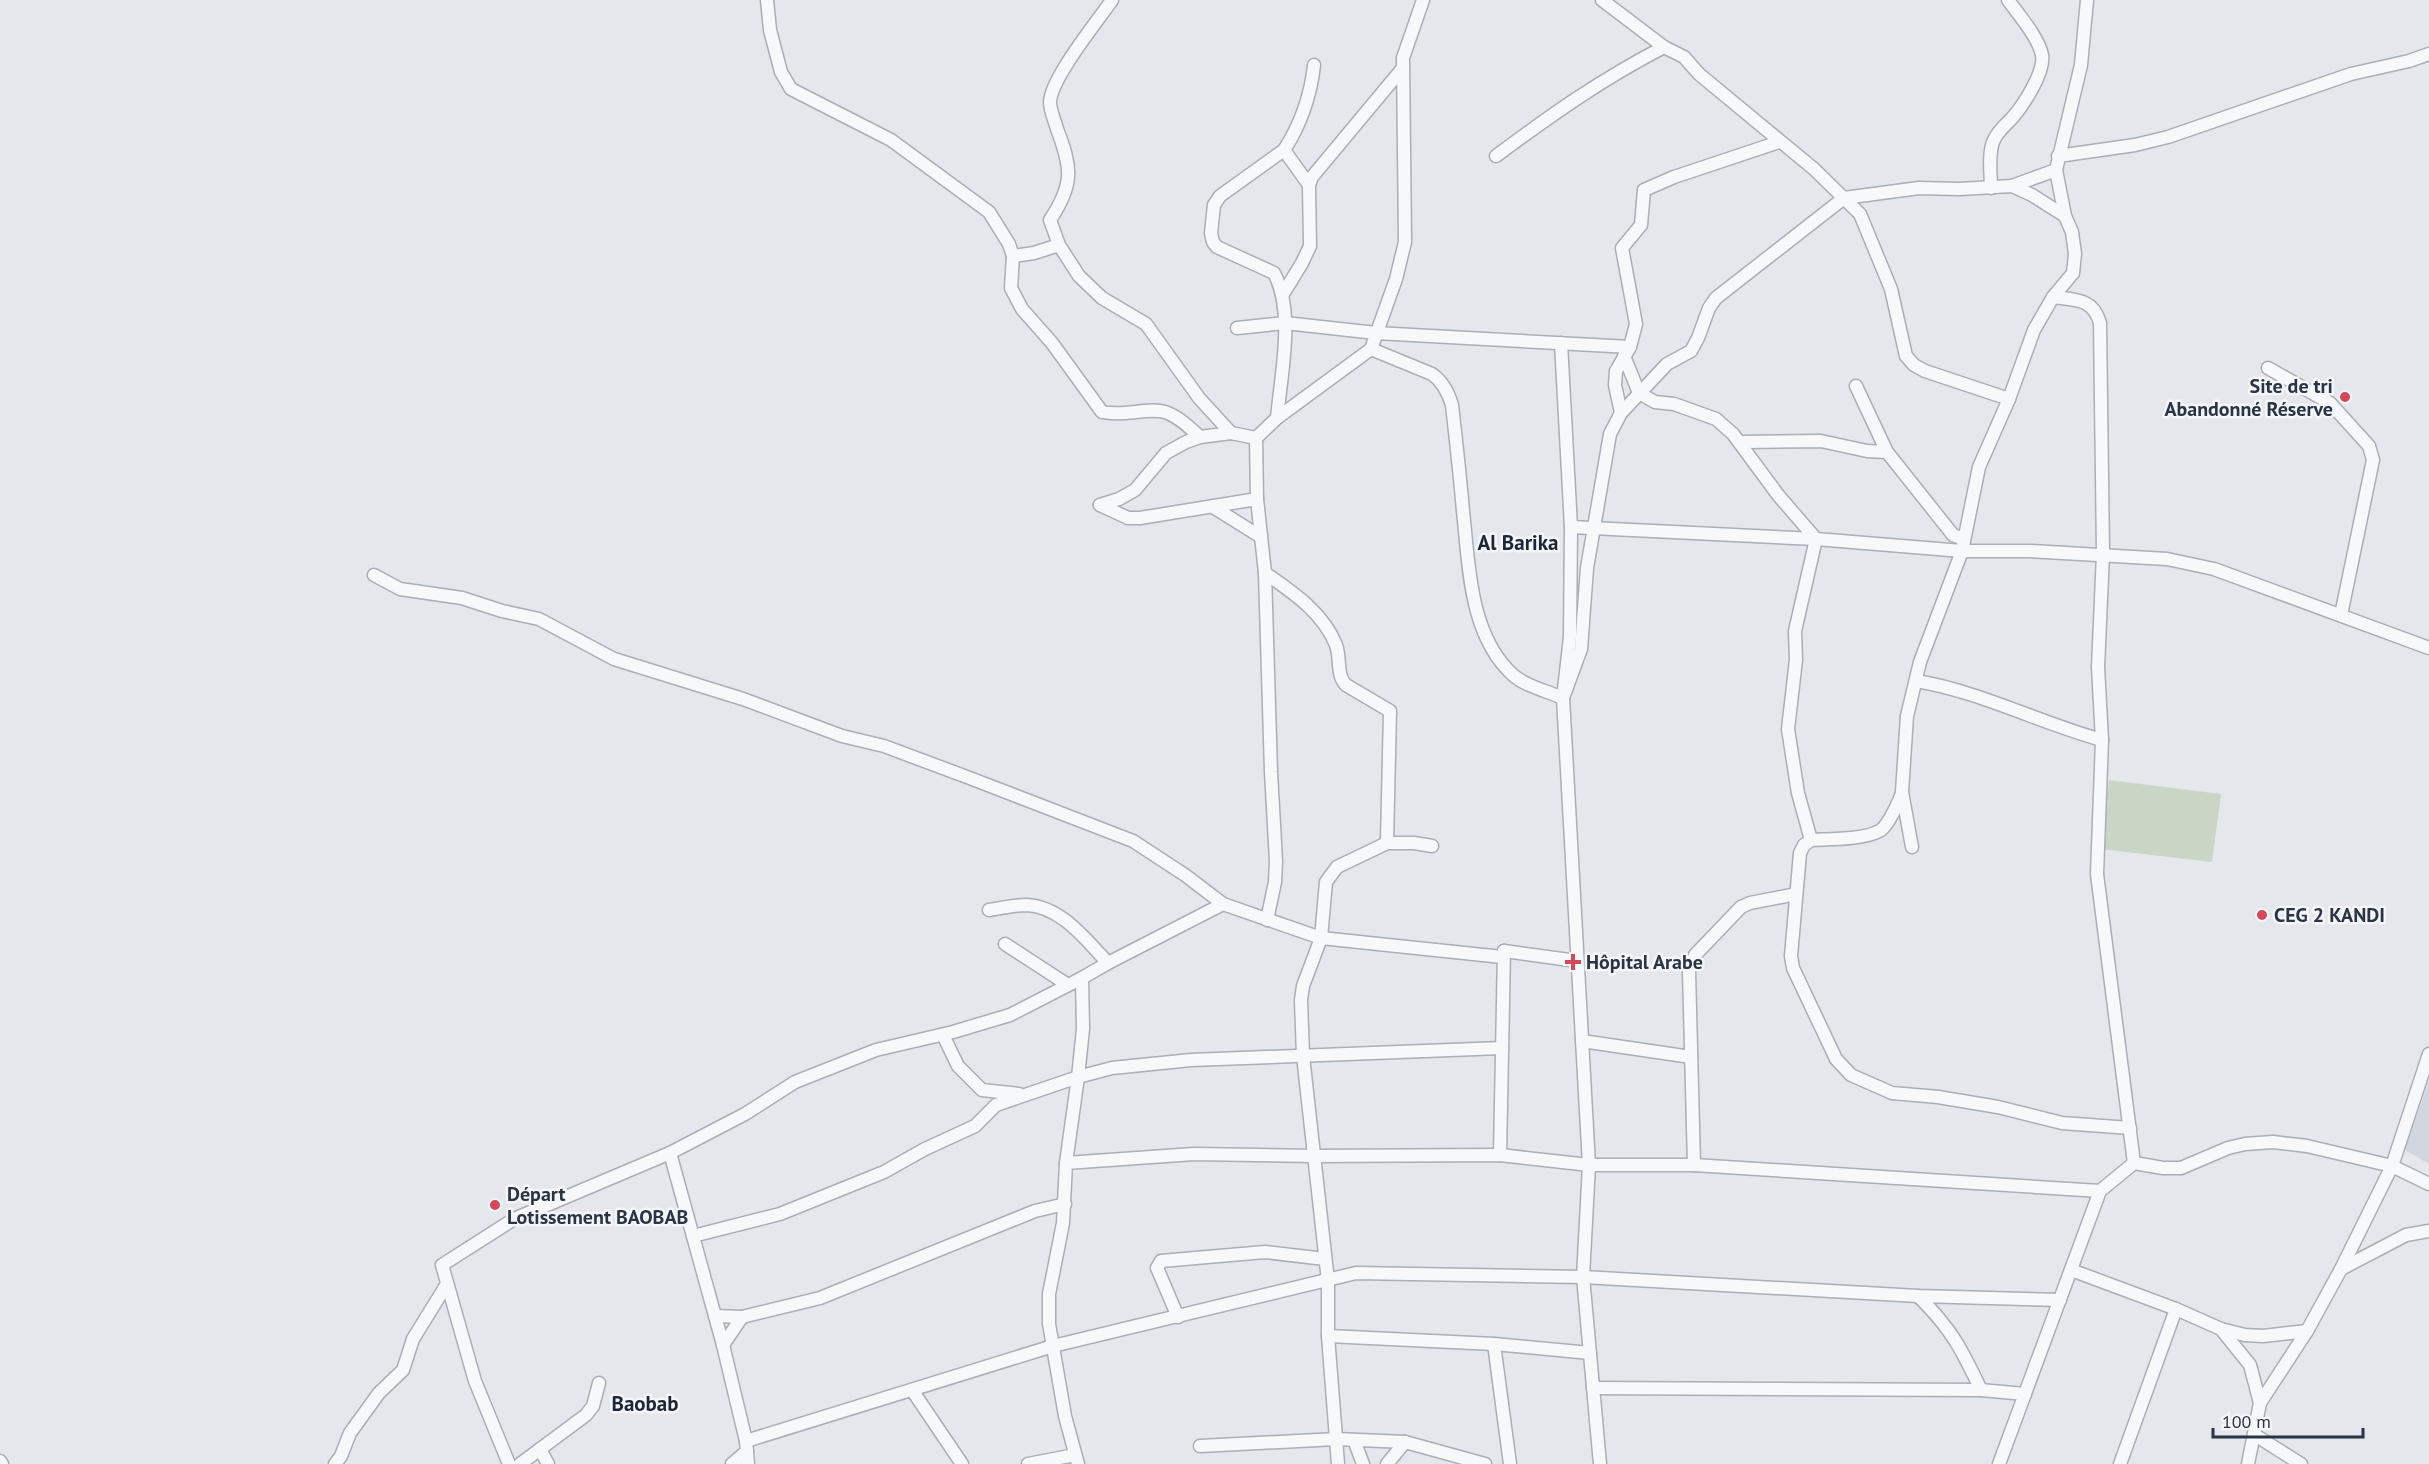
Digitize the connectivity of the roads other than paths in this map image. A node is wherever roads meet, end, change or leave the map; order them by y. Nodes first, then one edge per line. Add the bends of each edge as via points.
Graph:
1 (767, 0) edge
2 (1112, 0) edge
3 (1423, 0) edge
4 (1602, 0) edge
5 (2008, 0) edge
6 (2087, 0) edge
7 (1664, 47) junction
8 (2429, 54) edge
9 (1314, 65) dead end
10 (1402, 69) junction
11 (1779, 142) junction
12 (1284, 150) junction
13 (1496, 156) dead end
14 (2058, 156) junction
15 (2056, 170) junction
16 (1309, 185) junction
17 (2012, 186) junction
18 (1991, 188) junction
19 (1844, 198) junction
20 (2066, 216) junction
21 (1059, 245) junction
22 (1013, 256) junction
23 (1283, 294) junction
24 (2053, 297) junction
25 (1285, 323) junction
26 (1237, 328) dead end
27 (1376, 333) junction
28 (1561, 343) junction
29 (1371, 349) junction
30 (1627, 352) junction
31 (2268, 368) dead end
32 (1856, 386) dead end
33 (1639, 393) junction
34 (2009, 399) junction
35 (1621, 413) junction
36 (1277, 418) junction
37 (1231, 433) junction
38 (1200, 437) junction
39 (1256, 438) junction
40 (1741, 442) junction
41 (1887, 452) junction
42 (1257, 500) junction
43 (1213, 507) junction
44 (1571, 527) junction
45 (1592, 528) junction
46 (1261, 537) junction
47 (1816, 539) junction
48 (1963, 545) junction
49 (2103, 554) junction
50 (1265, 573) junction
51 (374, 575) dead end
52 (2341, 615) junction
53 (2429, 648) edge
54 (1916, 681) junction
55 (1563, 698) junction
56 (2102, 740) junction
57 (1902, 792) junction
58 (1811, 840) junction
59 (1386, 843) junction
60 (1432, 846) dead end
61 (1912, 847) dead end
62 (1796, 894) junction
63 (1223, 904) junction
64 (989, 910) dead end
65 (1267, 920) junction
66 (1321, 938) junction
67 (1005, 944) dead end
68 (1504, 951) junction
69 (1577, 961) junction
70 (1108, 963) junction
71 (1082, 978) junction
72 (1068, 985) junction
73 (943, 1035) junction
74 (1582, 1041) junction
75 (1502, 1048) junction
76 (2429, 1054) edge
77 (1303, 1056) junction
78 (1691, 1057) junction
79 (1078, 1077) junction
80 (1026, 1094) junction
81 (2130, 1128) junction
82 (670, 1153) junction
83 (1500, 1155) junction
84 (1314, 1156) junction
85 (1066, 1163) junction
86 (2134, 1163) junction
87 (1589, 1165) junction
88 (1694, 1165) junction
89 (2392, 1166) junction
90 (2429, 1184) edge
91 (2100, 1191) junction
92 (1065, 1204) junction
93 (2429, 1231) edge
94 (693, 1236) junction
95 (1325, 1259) junction
96 (2341, 1269) junction
97 (2071, 1270) junction
98 (1583, 1277) junction
99 (1328, 1281) junction
100 (447, 1284) junction
101 (1918, 1296) junction
102 (1940, 1297) junction
103 (2060, 1300) junction
104 (2176, 1309) junction
105 (715, 1316) junction
106 (742, 1317) junction
107 (1178, 1317) junction
108 (1942, 1320) junction
109 (2221, 1329) junction
110 (2307, 1331) junction
111 (1328, 1336) junction
112 (1494, 1344) junction
113 (723, 1345) junction
114 (1053, 1346) junction
115 (1590, 1353) junction
116 (599, 1383) dead end
117 (1593, 1388) junction
118 (912, 1390) junction
119 (1982, 1390) junction
120 (2025, 1394) junction
121 (2260, 1403) junction
122 (2255, 1435) junction
123 (1336, 1439) junction
124 (1354, 1440) junction
125 (1405, 1442) junction
126 (1200, 1446) dead end
127 (540, 1449) junction
128 (747, 1452) edge
129 (1076, 1459) edge
130 (510, 1463) edge
131 (335, 1464) edge
132 (548, 1464) edge
133 (732, 1464) edge
134 (962, 1464) edge
135 (1028, 1464) edge
136 (1338, 1464) edge
137 (1363, 1464) edge
138 (1387, 1464) edge
139 (1485, 1464) edge
140 (1510, 1464) edge
141 (1600, 1464) edge
142 (1999, 1464) edge
143 (2120, 1464) edge
144 (2248, 1464) edge
145 (2301, 1464) edge

1 - 22 street via 781,72 791,89 891,141 989,212
2 - 21 street via 1058,78 1050,103 1070,172 1062,202 1050,220
3 - 10 street
4 - 7 street
5 - 18 street via 2043,57 2032,89 1993,143
6 - 14 street via 2080,65
7 - 11 street via 1684,57
7 - 13 street via 1567,103
8 - 14 street via 2350,74 2168,137
9 - 12 street via 1306,103
10 - 16 street
10 - 27 street via 1405,242
11 - 19 street
11 - 30 street via 1644,190 1641,225 1622,249 1636,324
12 - 16 street
12 - 23 street via 1220,196 1214,205 1211,233 1217,247 1274,273
14 - 15 street
15 - 17 street
15 - 20 street
16 - 23 street via 1310,246
17 - 18 street
17 - 20 street
18 - 19 street via 1919,188
19 - 33 street via 1716,298 1692,351 1667,364
19 - 34 street via 1860,214 1878,254 1891,289 1906,356 1924,371
20 - 24 street via 2075,254 2073,273
21 - 22 street via 1035,254
21 - 37 street via 1079,276 1102,298 1146,324 1199,398
22 - 38 street via 1011,288 1022,309 1102,412 1161,411
23 - 25 street
24 - 34 street via 2034,330
24 - 49 street via 2084,302 2094,309 2100,323
25 - 26 street
25 - 27 street
25 - 36 street
27 - 28 street
27 - 29 street
28 - 30 street
28 - 44 street
29 - 36 street
29 - 55 street via 1432,374 1448,391 1468,569 1485,633 1500,661 1515,677
30 - 33 street
30 - 35 street via 1615,378
31 - 52 street via 2330,403 2372,453
32 - 41 street
33 - 35 street
33 - 40 street via 1655,402 1674,404 1716,419
34 - 48 street via 1979,467
35 - 45 street via 1610,434
36 - 39 street
37 - 38 street
37 - 39 street
38 - 43 street via 1166,453 1135,490 1100,505 1128,518
39 - 42 street
40 - 41 street via 1821,441 1867,452
40 - 47 street via 1778,495
41 - 48 street
42 - 43 street
42 - 46 street
43 - 46 street
44 - 45 street
44 - 55 street via 1570,637
45 - 47 street
45 - 55 street via 1581,648
46 - 50 street
47 - 48 street
47 - 58 street via 1795,631 1796,660 1788,729 1798,793
48 - 49 street
48 - 54 street
49 - 52 street via 2167,559 2214,569
49 - 56 street via 2098,667
50 - 59 street via 1297,595 1323,622 1339,655 1341,680 1390,711
50 - 65 street via 1276,861
51 - 63 street via 400,589 462,598 539,619 614,659 743,699 842,736 884,746 967,777 1132,841
52 - 53 street
54 - 56 street via 1965,693
54 - 57 street via 1907,716
55 - 69 street
56 - 81 street via 2097,874
57 - 58 street via 1882,829 1866,835
57 - 61 street
58 - 62 street via 1800,853
59 - 60 street
59 - 66 street via 1337,867 1326,882
62 - 78 street via 1740,907 1695,955 1689,971
62 - 81 street via 1793,968 1836,1059 1851,1075 1892,1093 1998,1107 2062,1123
63 - 65 street
63 - 70 street
64 - 70 street via 1026,905 1042,908 1071,924
65 - 66 street
66 - 68 street via 1502,957
66 - 77 street via 1303,986
67 - 72 street
68 - 69 street
68 - 75 street
69 - 74 street
70 - 71 street
71 - 72 street
71 - 79 street via 1083,1029
72 - 73 street via 1010,1015
73 - 80 street via 958,1066 982,1090
73 - 82 street via 876,1050 795,1082 745,1114
74 - 78 street
74 - 87 street
75 - 77 street
75 - 83 street
76 - 89 street
77 - 79 street via 1150,1063
77 - 84 street
78 - 88 street
79 - 80 street
79 - 85 street
80 - 94 street via 996,1105 975,1126 884,1172 780,1214
81 - 86 street
82 - 94 street
82 - 100 street via 501,1226 442,1265
83 - 84 street
83 - 87 street
84 - 85 street via 1194,1154
84 - 95 street
85 - 92 street
86 - 89 street via 2181,1168 2228,1148 2274,1142
86 - 91 street
87 - 88 street
87 - 98 street
88 - 91 street
89 - 90 street
89 - 96 street
91 - 97 street
92 - 106 street via 1021,1216 820,1298
92 - 114 street via 1049,1294
93 - 96 street via 2406,1235
94 - 105 street
95 - 99 street
95 - 107 street via 1265,1252 1161,1261 1157,1268
96 - 110 street
97 - 103 street
97 - 104 street
98 - 99 street via 1373,1271
98 - 101 street
98 - 115 street
99 - 107 street
99 - 111 street
100 - 130 street via 475,1381
100 - 131 street via 413,1339 403,1370 379,1393 350,1433
101 - 102 street
101 - 108 street
102 - 103 street
102 - 108 street
103 - 120 street
104 - 109 street
104 - 143 street
105 - 106 street
105 - 113 street
106 - 113 street
107 - 114 street
108 - 119 street via 1962,1348
109 - 110 street via 2263,1336
109 - 121 street via 2250,1365
110 - 121 street
111 - 112 street
111 - 123 street
112 - 115 street
112 - 140 street
113 - 128 street
114 - 118 street
114 - 129 street
115 - 117 street
116 - 127 street via 593,1406 586,1415
117 - 119 street
117 - 141 street
118 - 128 street
118 - 134 street
119 - 120 street
120 - 142 street
121 - 122 street
122 - 144 street
122 - 145 street
123 - 124 street
123 - 126 street
123 - 136 street
124 - 125 street
124 - 137 street
125 - 138 street
125 - 139 street
127 - 130 street
127 - 132 street
128 - 133 street
129 - 135 street

